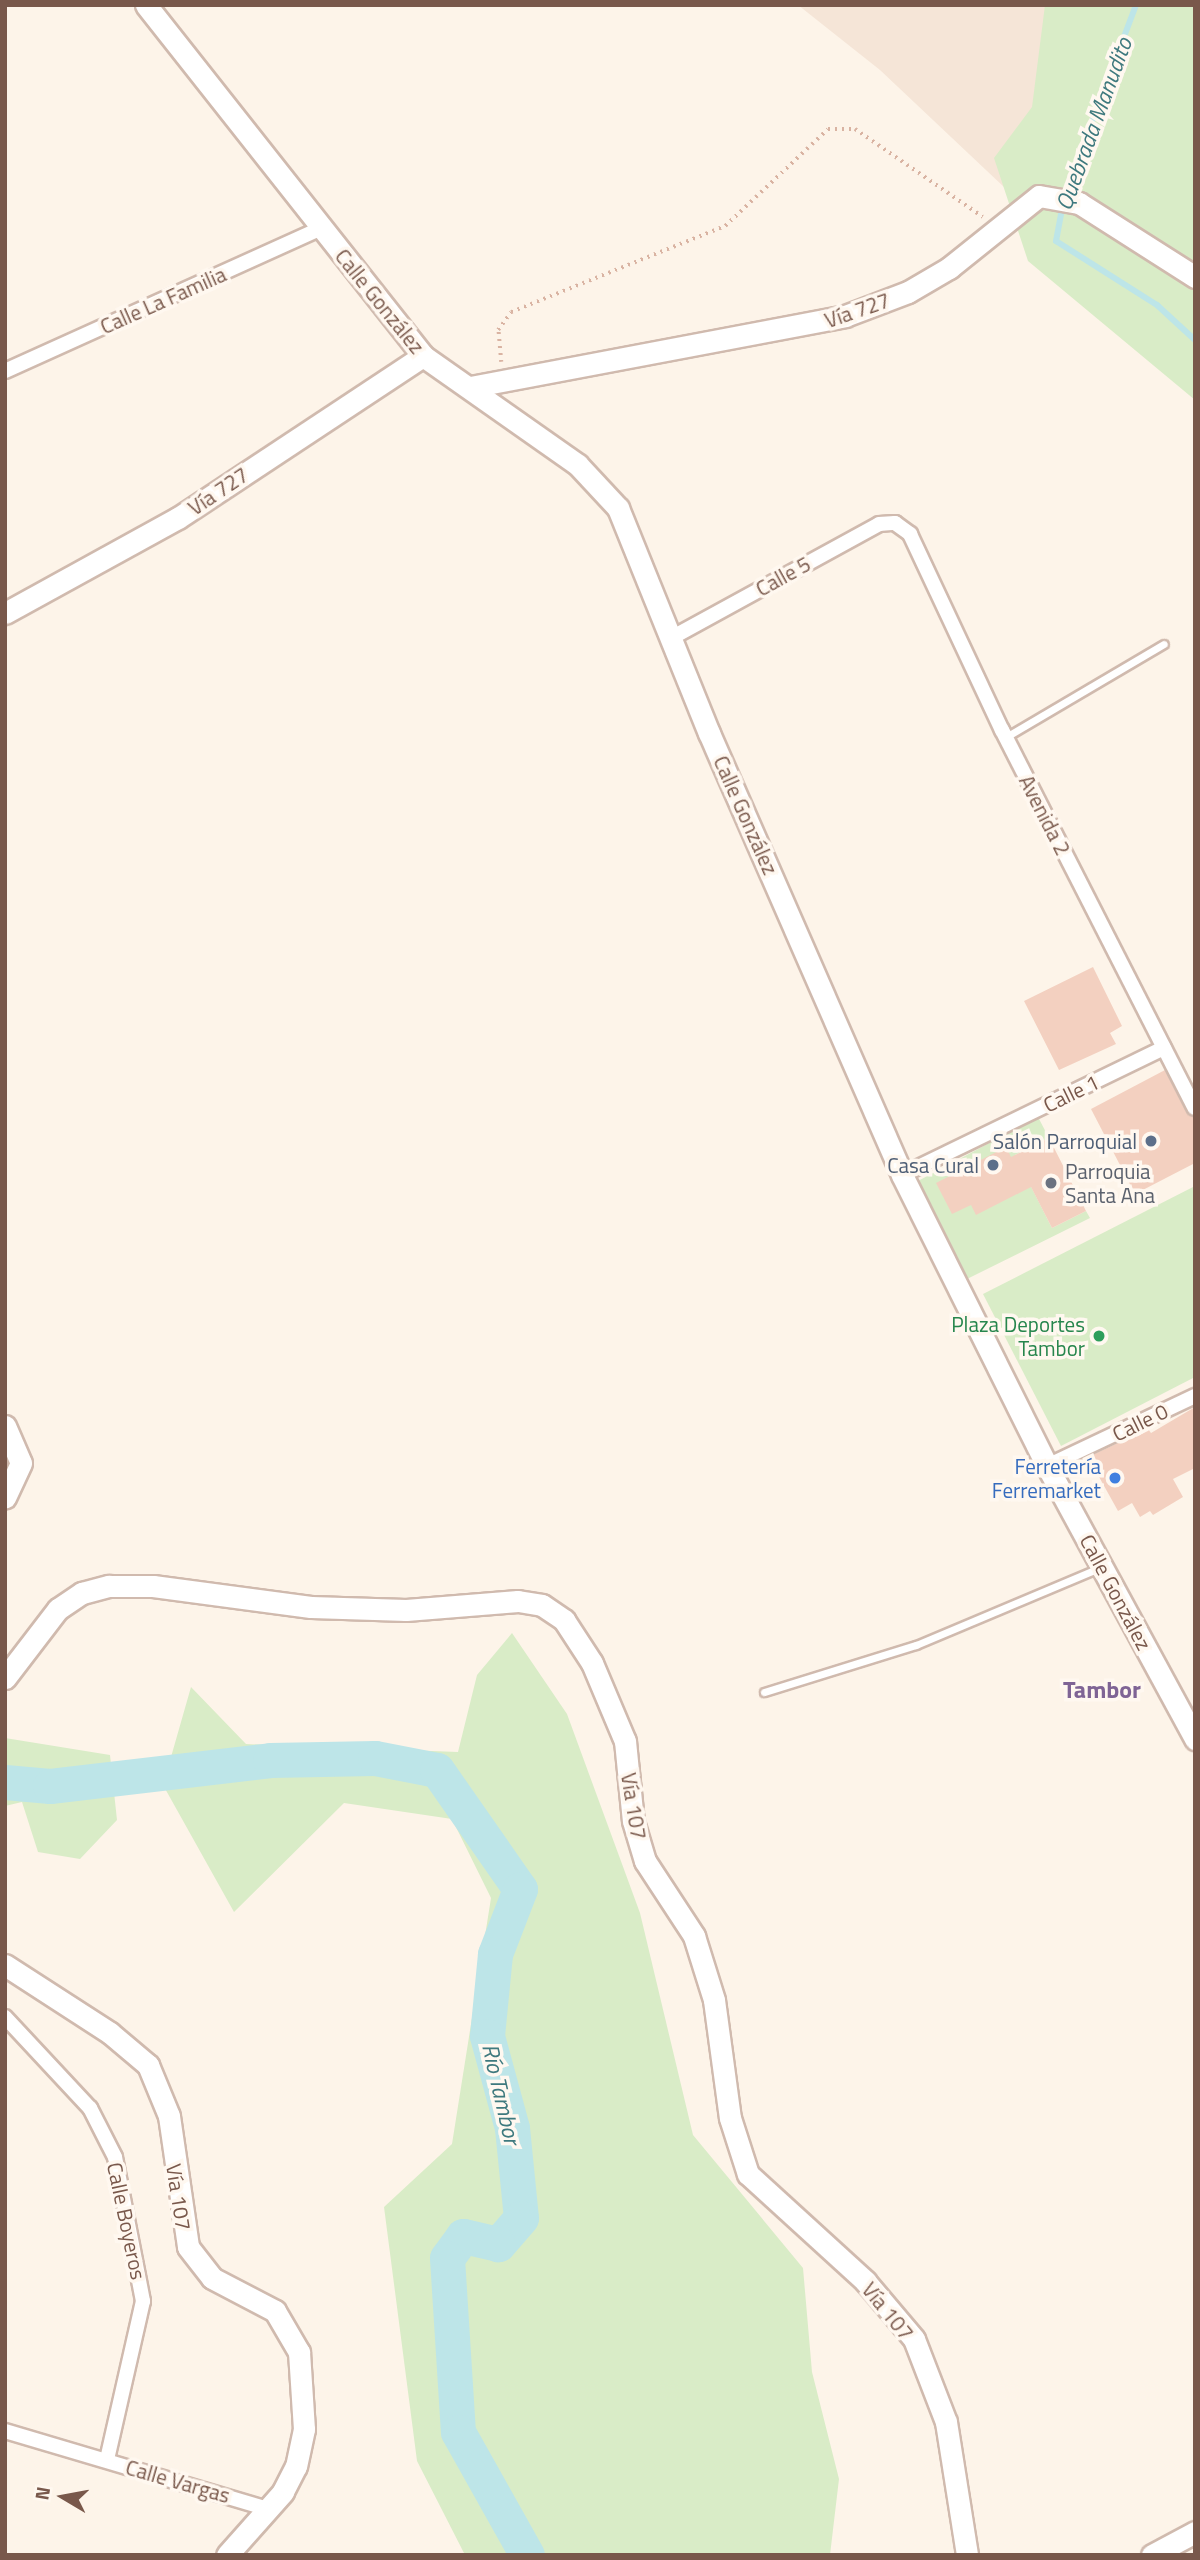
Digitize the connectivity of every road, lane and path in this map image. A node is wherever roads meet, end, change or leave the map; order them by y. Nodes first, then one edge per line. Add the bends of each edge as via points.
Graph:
1 (146, 5) edge
2 (321, 228) junction
3 (999, 228) junction
4 (1195, 277) edge
5 (423, 356) junction
6 (5, 371) edge
7 (511, 376) junction
8 (470, 387) junction
9 (895, 523) joint
10 (5, 613) edge
11 (673, 636) junction
12 (1164, 644) dead end
13 (1005, 737) junction
14 (1164, 1048) junction
15 (1195, 1108) edge
16 (902, 1175) junction
17 (1195, 1396) edge
18 (5, 1426) edge
19 (1047, 1466) junction
20 (5, 1498) edge
21 (1103, 1566) junction
22 (5, 1678) edge
23 (764, 1692) dead end
24 (1195, 1739) edge
25 (5, 1965) edge
26 (5, 2017) edge
27 (5, 2431) edge
28 (107, 2460) junction
29 (269, 2509) junction
30 (1195, 2532) edge
31 (227, 2555) edge
32 (967, 2555) edge
33 (1152, 2555) edge

1 - 2 street, Calle González
2 - 5 street, Calle González
2 - 6 street, Calle La Familia
3 - 4 street, Vía 727 via 1039,197 1057,196 1094,213
3 - 7 street, Vía 727 via 908,292 845,316
3 - 7 path via 855,129 828,129 725,226 511,312 496,342
5 - 8 street, Calle González
5 - 10 street, Vía 727 via 178,518
7 - 8 street, Vía 727
8 - 11 street, Calle González via 578,465 618,508
9 - 11 street, Calle 5 via 879,524
9 - 13 street, Avenida 2 via 910,534
11 - 16 street, Calle González via 709,733
12 - 13 lane
13 - 14 street, Avenida 2
14 - 15 street, Avenida 2
14 - 16 street, Calle 1
16 - 19 street, Calle González
17 - 19 street, Calle 0
18 - 20 street via 20,1463
19 - 21 street, Calle González
21 - 23 lane via 916,1645
21 - 24 street, Calle González
22 - 32 street, Vía 107 via 58,1609 82,1593 109,1586 152,1586 311,1607 406,1610 517,1601 542,1605 564,1619 592,1663 625,1741 633,1821 645,1861 694,1936 714,2000 730,2118 748,2174 865,2281 914,2339 946,2422
25 - 29 street, Vía 107 via 110,2033 148,2065 169,2116 188,2247 212,2278 254,2298 288,2325 300,2363 303,2429 296,2466
26 - 28 street, Calle Boyeros via 90,2108 115,2157 143,2301
27 - 28 street, Calle Vargas
28 - 29 street, Calle Vargas
29 - 31 street, Vía 107
30 - 33 street

